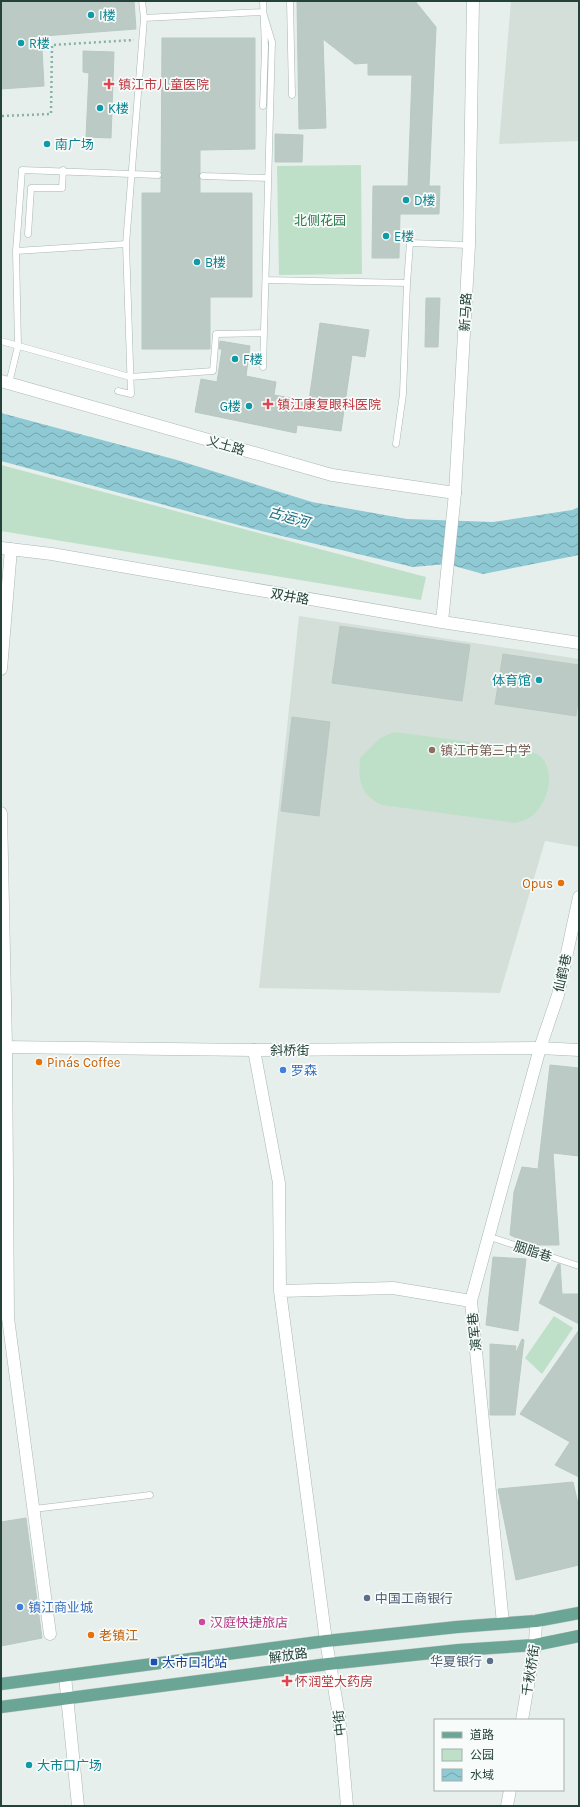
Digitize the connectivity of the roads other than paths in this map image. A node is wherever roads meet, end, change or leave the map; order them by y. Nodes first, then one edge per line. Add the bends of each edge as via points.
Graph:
1 (142, 1) edge
2 (263, 1) edge
3 (290, 1) edge
4 (473, 1) edge
5 (263, 12) junction
6 (144, 18) junction
7 (292, 95) dead end
8 (263, 106) dead end
9 (63, 170) junction
10 (132, 174) junction
11 (158, 175) dead end
12 (203, 176) dead end
13 (268, 178) junction
14 (28, 234) dead end
15 (126, 244) junction
16 (469, 244) junction
17 (16, 251) junction
18 (266, 280) junction
19 (407, 283) junction
20 (264, 333) junction
21 (1, 341) edge
22 (18, 346) junction
23 (263, 367) dead end
24 (130, 377) junction
25 (5, 382) edge
26 (118, 391) dead end
27 (396, 444) dead end
28 (455, 493) junction
29 (6, 549) edge
30 (442, 622) junction
31 (579, 643) edge
32 (2, 655) edge
33 (1, 669) edge
34 (1, 813) edge
35 (579, 897) edge
36 (4, 1047) edge
37 (540, 1048) junction
38 (254, 1050) junction
39 (579, 1050) edge
40 (487, 1236) junction
41 (579, 1266) edge
42 (280, 1291) junction
43 (471, 1301) junction
44 (5, 1318) edge
45 (150, 1495) dead end
46 (34, 1509) junction
47 (579, 1613) edge
48 (536, 1620) junction
49 (503, 1623) junction
50 (50, 1634) dead end
51 (579, 1636) edge
52 (326, 1641) junction
53 (535, 1645) junction
54 (331, 1664) junction
55 (65, 1676) junction
56 (1, 1684) edge
57 (68, 1697) junction
58 (1, 1707) edge
59 (522, 1719) edge
60 (510, 1791) edge
61 (78, 1806) edge
62 (347, 1806) edge
63 (507, 1806) edge

1 - 6 lane
2 - 5 lane
3 - 7 lane
4 - 16 street, 新马路
5 - 6 lane
5 - 8 lane
5 - 13 lane via 272,42
6 - 10 lane
9 - 10 lane
9 - 14 lane via 62,188 31,188
9 - 17 lane via 22,170
10 - 11 lane
10 - 15 lane
12 - 13 lane
13 - 18 lane
15 - 17 lane
15 - 24 lane
16 - 19 lane via 410,242
16 - 28 street, 新马路
17 - 22 lane
18 - 19 lane
18 - 20 lane
19 - 27 lane via 403,394
20 - 23 lane
20 - 24 lane via 216,334 213,371
21 - 22 lane
22 - 24 lane
22 - 25 lane
24 - 26 lane via 131,394
25 - 28 street, 义土路 via 332,475
28 - 30 street, 新马路
29 - 30 street, 双井路 via 52,554
29 - 32 street
30 - 31 street, 双井路
32 - 33 street
34 - 36 street
35 - 37 street, 仙鹤巷 via 558,995
36 - 38 street, 斜桥街
36 - 44 street
37 - 38 street, 斜桥街
37 - 39 street, 斜桥街
37 - 40 street, 演军巷
38 - 42 street, 中街 via 279,1183
40 - 41 lane, 胭脂巷
40 - 43 street, 演军巷
42 - 43 street via 393,1288
42 - 52 street, 中街
43 - 49 street, 演军巷
44 - 46 street
45 - 46 lane
46 - 50 street
47 - 48 main road, 解放路
48 - 49 main road, 解放路
48 - 53 street, 千秋桥街
49 - 52 main road, 解放路
51 - 53 main road, 解放路
52 - 54 street, 中街
52 - 55 main road, 解放路
53 - 54 main road, 解放路 via 467,1649
53 - 59 street, 千秋桥街
54 - 57 main road, 解放路
54 - 62 street, 中街 via 339,1716
55 - 56 main road, 解放路
55 - 57 street
57 - 58 main road, 解放路
57 - 61 street
60 - 63 street

